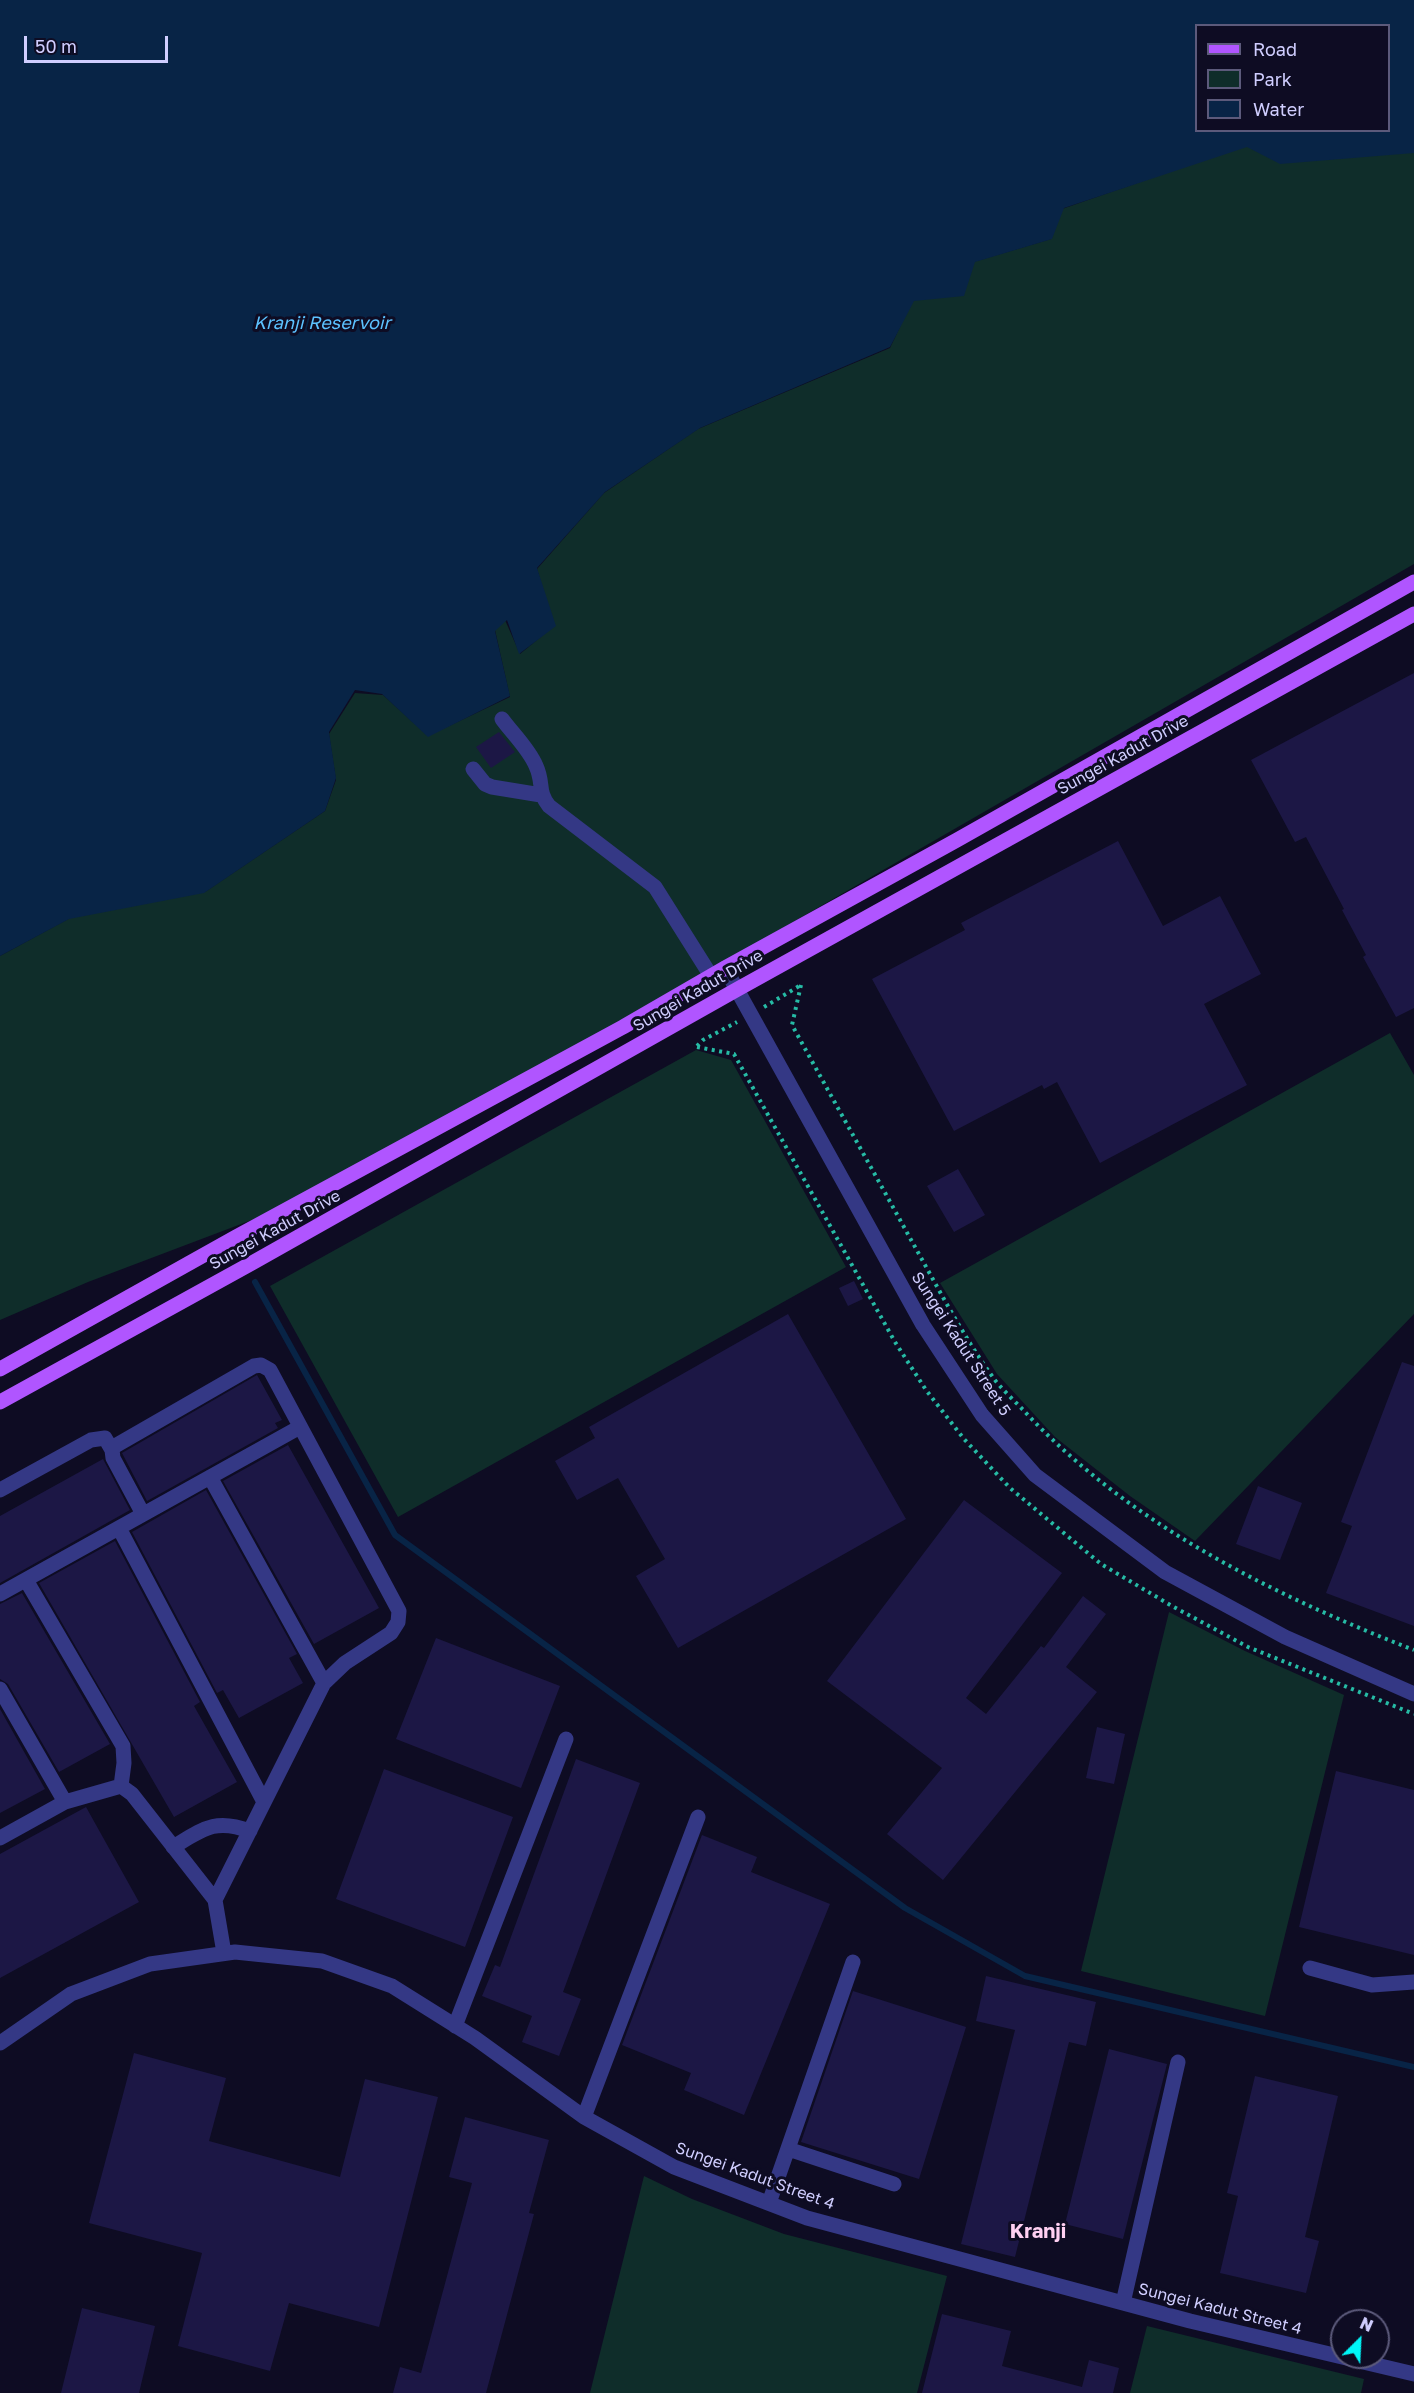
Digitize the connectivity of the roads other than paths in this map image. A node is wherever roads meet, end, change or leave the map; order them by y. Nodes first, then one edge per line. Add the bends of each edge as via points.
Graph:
1 (1414, 582) edge
2 (1414, 614) edge
3 (502, 719) dead end
4 (473, 769) dead end
5 (541, 795) junction
6 (724, 968) junction
7 (711, 976) junction
8 (736, 990) junction
9 (0, 1369) edge
10 (0, 1402) edge
11 (300, 1427) junction
12 (112, 1450) junction
13 (210, 1478) junction
14 (0, 1490) edge
15 (143, 1514) junction
16 (119, 1528) junction
17 (26, 1580) junction
18 (0, 1594) edge
19 (324, 1683) junction
20 (0, 1689) edge
21 (1414, 1694) edge
22 (566, 1739) dead end
23 (121, 1786) junction
24 (65, 1802) junction
25 (264, 1802) junction
26 (698, 1817) dead end
27 (250, 1831) junction
28 (0, 1838) edge
29 (173, 1847) junction
30 (215, 1900) junction
31 (224, 1953) junction
32 (853, 1962) dead end
33 (1310, 1968) dead end
34 (1414, 1982) edge
35 (455, 2026) junction
36 (0, 2043) edge
37 (1178, 2062) dead end
38 (584, 2117) junction
39 (788, 2149) junction
40 (894, 2184) dead end
41 (769, 2203) junction
42 (1123, 2303) junction
43 (1414, 2374) edge

1 - 6 main road, Sungei Kadut Drive
2 - 8 main road, Sungei Kadut Drive
3 - 5 street via 535,763 542,778
4 - 5 street via 492,787
5 - 7 street via 549,806 655,887
6 - 7 main road, Sungei Kadut Drive
6 - 8 street, Sungei Kadut Street 5
7 - 9 main road, Sungei Kadut Drive
8 - 10 main road, Sungei Kadut Drive
8 - 21 street, Sungei Kadut Street 5 via 923,1325 982,1415 1035,1475 1165,1572 1286,1637
11 - 12 street via 270,1370 261,1365
11 - 13 street
11 - 19 street via 399,1611 391,1633 345,1663
12 - 14 street via 105,1438 91,1440
12 - 15 street via 112,1458
13 - 15 street
13 - 19 street
15 - 16 street
16 - 17 street
16 - 25 street
17 - 18 street
17 - 23 street via 123,1746
19 - 25 street
20 - 24 street
22 - 35 street
23 - 24 street
23 - 29 street via 132,1794
24 - 28 street
25 - 27 street
26 - 38 street
27 - 29 street via 230,1825 209,1826
27 - 30 street
29 - 30 street
30 - 31 street
31 - 35 street, Sungei Kadut Street 4 via 322,1961 392,1986
31 - 36 street, Sungei Kadut Street 4 via 150,1964 71,1994
32 - 39 street
33 - 34 street via 1372,1985
35 - 38 street, Sungei Kadut Street 4
37 - 42 street
38 - 41 street, Sungei Kadut Street 4 via 674,2168
39 - 40 street
39 - 41 street
41 - 42 street, Sungei Kadut Street 4 via 807,2218
42 - 43 street, Sungei Kadut Street 4

